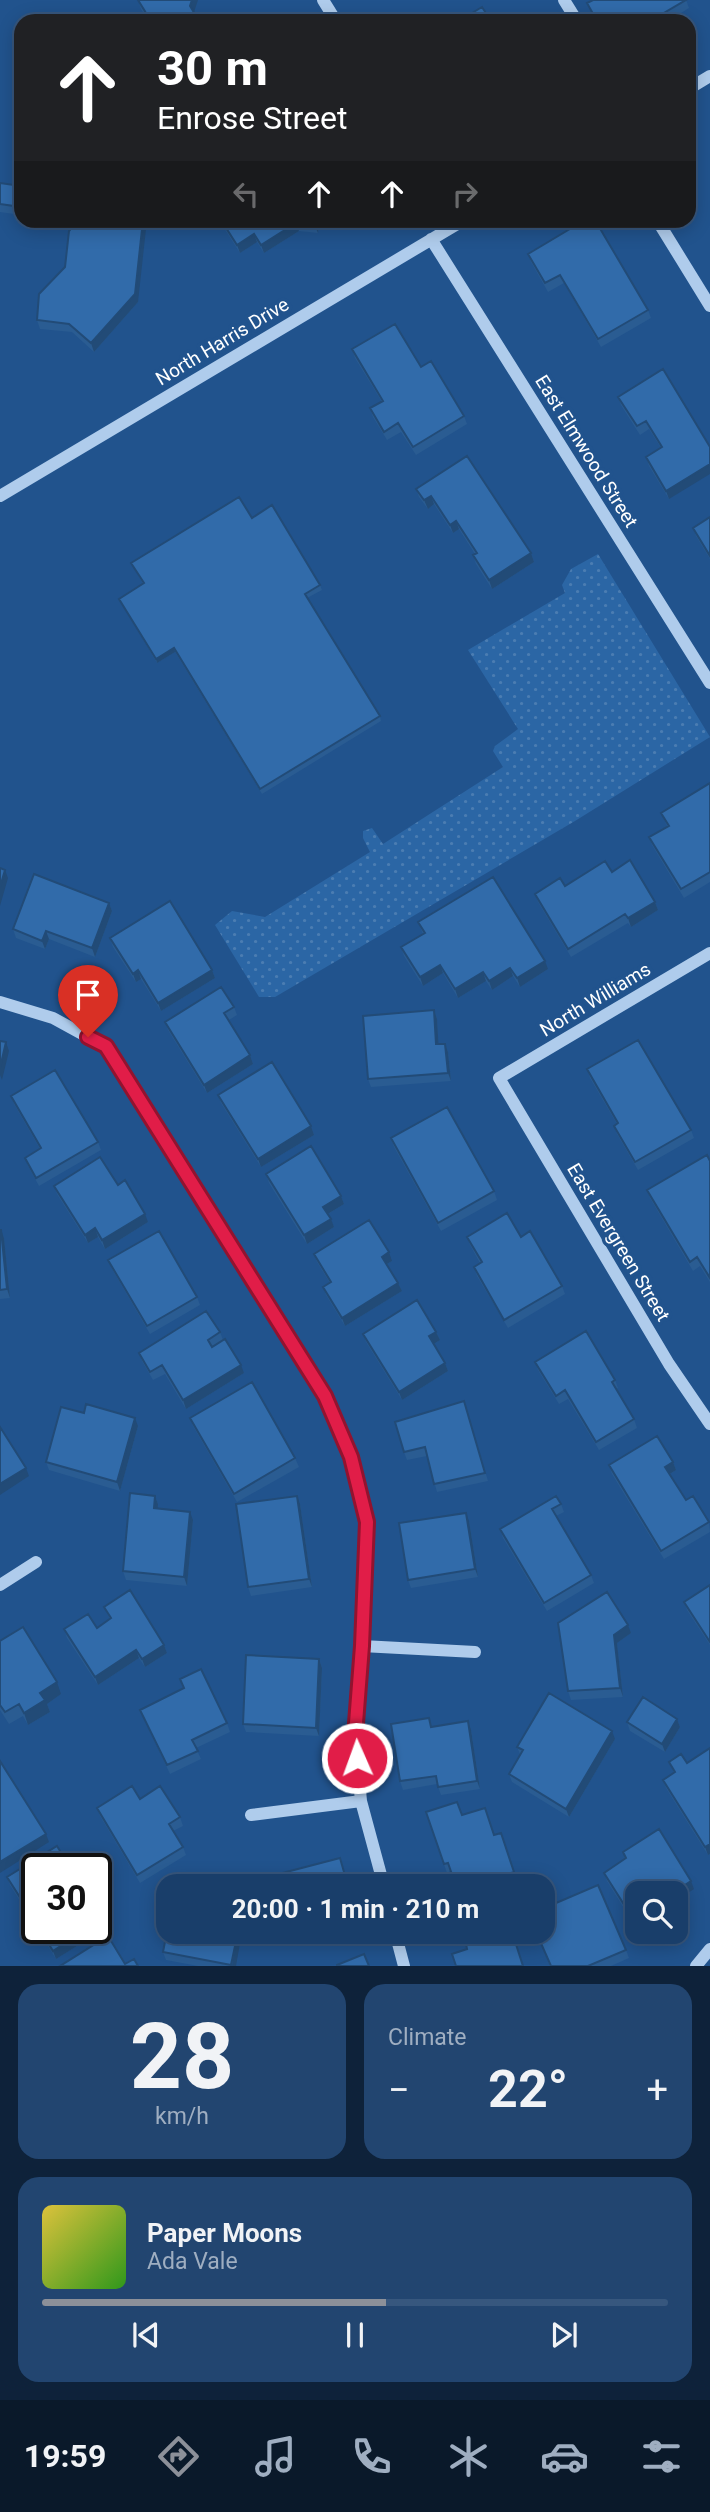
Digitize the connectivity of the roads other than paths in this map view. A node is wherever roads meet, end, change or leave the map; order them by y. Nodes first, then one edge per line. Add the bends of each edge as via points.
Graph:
1 (450, 228) edge
2 (662, 228) edge
3 (430, 239) junction
4 (710, 306) edge
5 (0, 496) edge
6 (710, 683) edge
7 (710, 953) edge
8 (0, 1002) edge
9 (499, 1078) joint
10 (710, 1424) edge
11 (36, 1562) dead end
12 (0, 1585) edge
13 (362, 1646) junction
14 (475, 1653) dead end
15 (361, 1801) junction
16 (251, 1815) dead end
17 (381, 1874) edge
18 (399, 1944) edge
19 (710, 1949) edge
20 (404, 1966) edge
21 (696, 1966) edge

1 - 3 street, North Harris Drive
2 - 4 street
3 - 5 street, North Harris Drive
3 - 6 street, East Elmwood Street
7 - 9 street, North Williams
8 - 13 street via 53,1018 106,1046 325,1396 351,1457 367,1522
9 - 10 street, East Evergreen Street via 669,1364
11 - 12 street
13 - 14 street
13 - 15 street via 355,1736
15 - 16 street
15 - 17 street
18 - 20 street
19 - 21 street

